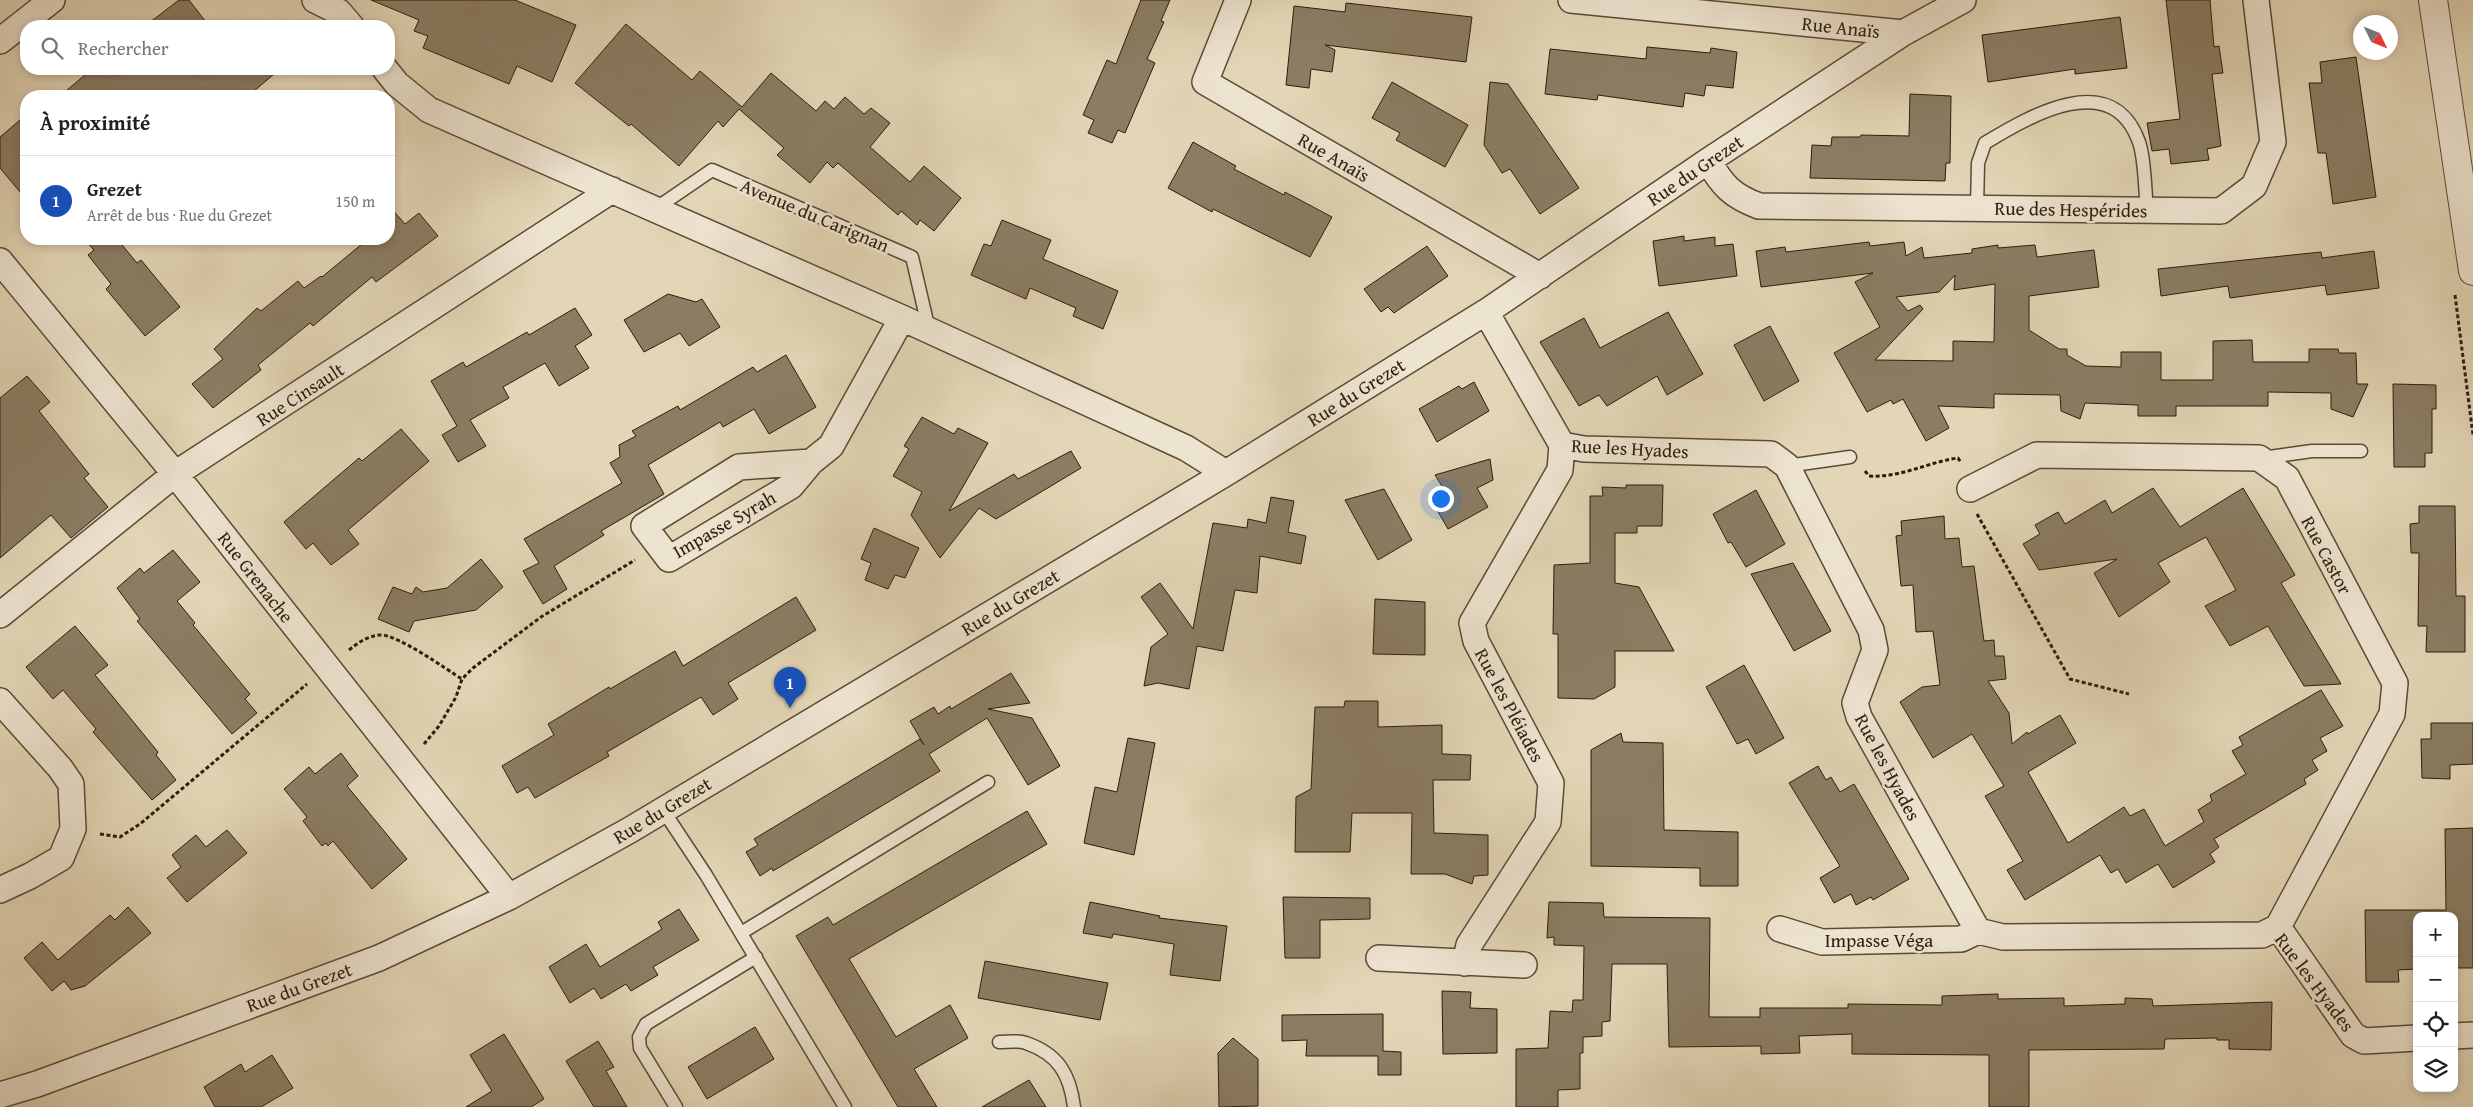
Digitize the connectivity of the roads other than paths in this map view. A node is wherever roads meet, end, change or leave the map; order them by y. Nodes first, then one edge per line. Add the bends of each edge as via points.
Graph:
1 (52, 0) edge
2 (315, 0) edge
3 (1238, 0) edge
4 (1571, 0) edge
5 (1963, 0) edge
6 (2256, 0) edge
7 (2433, 0) edge
8 (27, 20) edge
9 (346, 20) edge
10 (20, 25) edge
11 (1903, 33) junction
12 (0, 41) edge
13 (390, 75) edge
14 (1708, 161) junction
15 (612, 190) junction
16 (1977, 208) junction
17 (655, 209) junction
18 (2147, 210) junction
19 (0, 261) edge
20 (2473, 271) edge
21 (1540, 276) junction
22 (1486, 312) junction
23 (902, 318) junction
24 (929, 330) junction
25 (1562, 445) junction
26 (2361, 451) dead end
27 (1850, 457) road end
28 (2259, 458) junction
29 (811, 462) junction
30 (1787, 466) junction
31 (1226, 473) junction
32 (175, 474) junction
33 (1970, 489) road end
34 (0, 615) edge
35 (0, 701) edge
36 (988, 782) dead end
37 (663, 810) junction
38 (0, 890) edge
39 (509, 897) junction
40 (2278, 928) junction
41 (1780, 929) dead end
42 (1978, 931) junction
43 (741, 933) junction
44 (756, 956) junction
45 (1379, 958) dead end
46 (1465, 963) junction
47 (1524, 965) dead end
48 (2458, 1036) edge
49 (2473, 1036) edge
50 (2413, 1038) edge
51 (999, 1042) dead end
52 (0, 1095) edge
53 (676, 1107) edge
54 (845, 1107) edge
55 (1074, 1107) edge

1 - 8 street
2 - 9 street via 339,12
3 - 21 street, Rue Anaïs via 1205,82
4 - 11 street, Rue Anaïs
5 - 11 street, Rue du Grezet
6 - 18 street, Rue des Hespérides via 2273,142 2254,186 2221,211
7 - 20 street
10 - 12 street
11 - 14 street, Rue du Grezet
13 - 15 street via 429,110
14 - 16 street, Rue des Hespérides via 1725,188 1759,206
14 - 21 street, Rue du Grezet
15 - 17 street
15 - 32 street, Rue Cinsault
16 - 18 street, Rue des Hespérides
16 - 18 lane via 1978,163 1985,144 2026,118 2068,104 2106,104 2127,117 2140,143
17 - 23 street
17 - 24 lane, Avenue du Carignan via 712,170 912,257
19 - 32 street, Rue Grenache
21 - 22 street, Rue du Grezet
22 - 25 street, Rue les Hyades
22 - 31 street, Rue du Grezet
23 - 24 street
23 - 29 street, Impasse Syrah via 831,446
24 - 31 street via 1186,448
25 - 30 street, Rue les Hyades via 1584,449 1771,454
25 - 46 street, Rue les Pléiades via 1560,470 1472,623 1476,641 1551,783 1548,822 1469,945
26 - 28 lane via 2312,451
27 - 30 lane
28 - 33 street via 2037,455
28 - 40 street, Rue Castor via 2287,478 2395,683 2392,714
29 - 29 street, Impasse Syrah via 739,467 644,526 669,559 791,486
30 - 42 street, Rue les Hyades via 1871,630 1875,650 1855,703 1859,718
31 - 37 street, Rue du Grezet
32 - 34 street, Rue Cinsault
32 - 39 street, Rue Grenache
35 - 38 street via 71,784 73,829 62,858
36 - 43 lane
37 - 39 street, Rue du Grezet
37 - 43 lane
39 - 52 street, Rue du Grezet via 379,958
40 - 42 street, Rue les Hyades via 2262,935 2003,937
40 - 50 street, Rue les Hyades via 2353,1034 2364,1041
41 - 42 street, Impasse Véga via 1822,942 1961,939
43 - 44 lane
44 - 53 lane via 646,1024 639,1037 640,1048
44 - 54 lane
45 - 46 street
46 - 47 street
48 - 49 street
51 - 55 lane via 1025,1042 1056,1058 1072,1087

